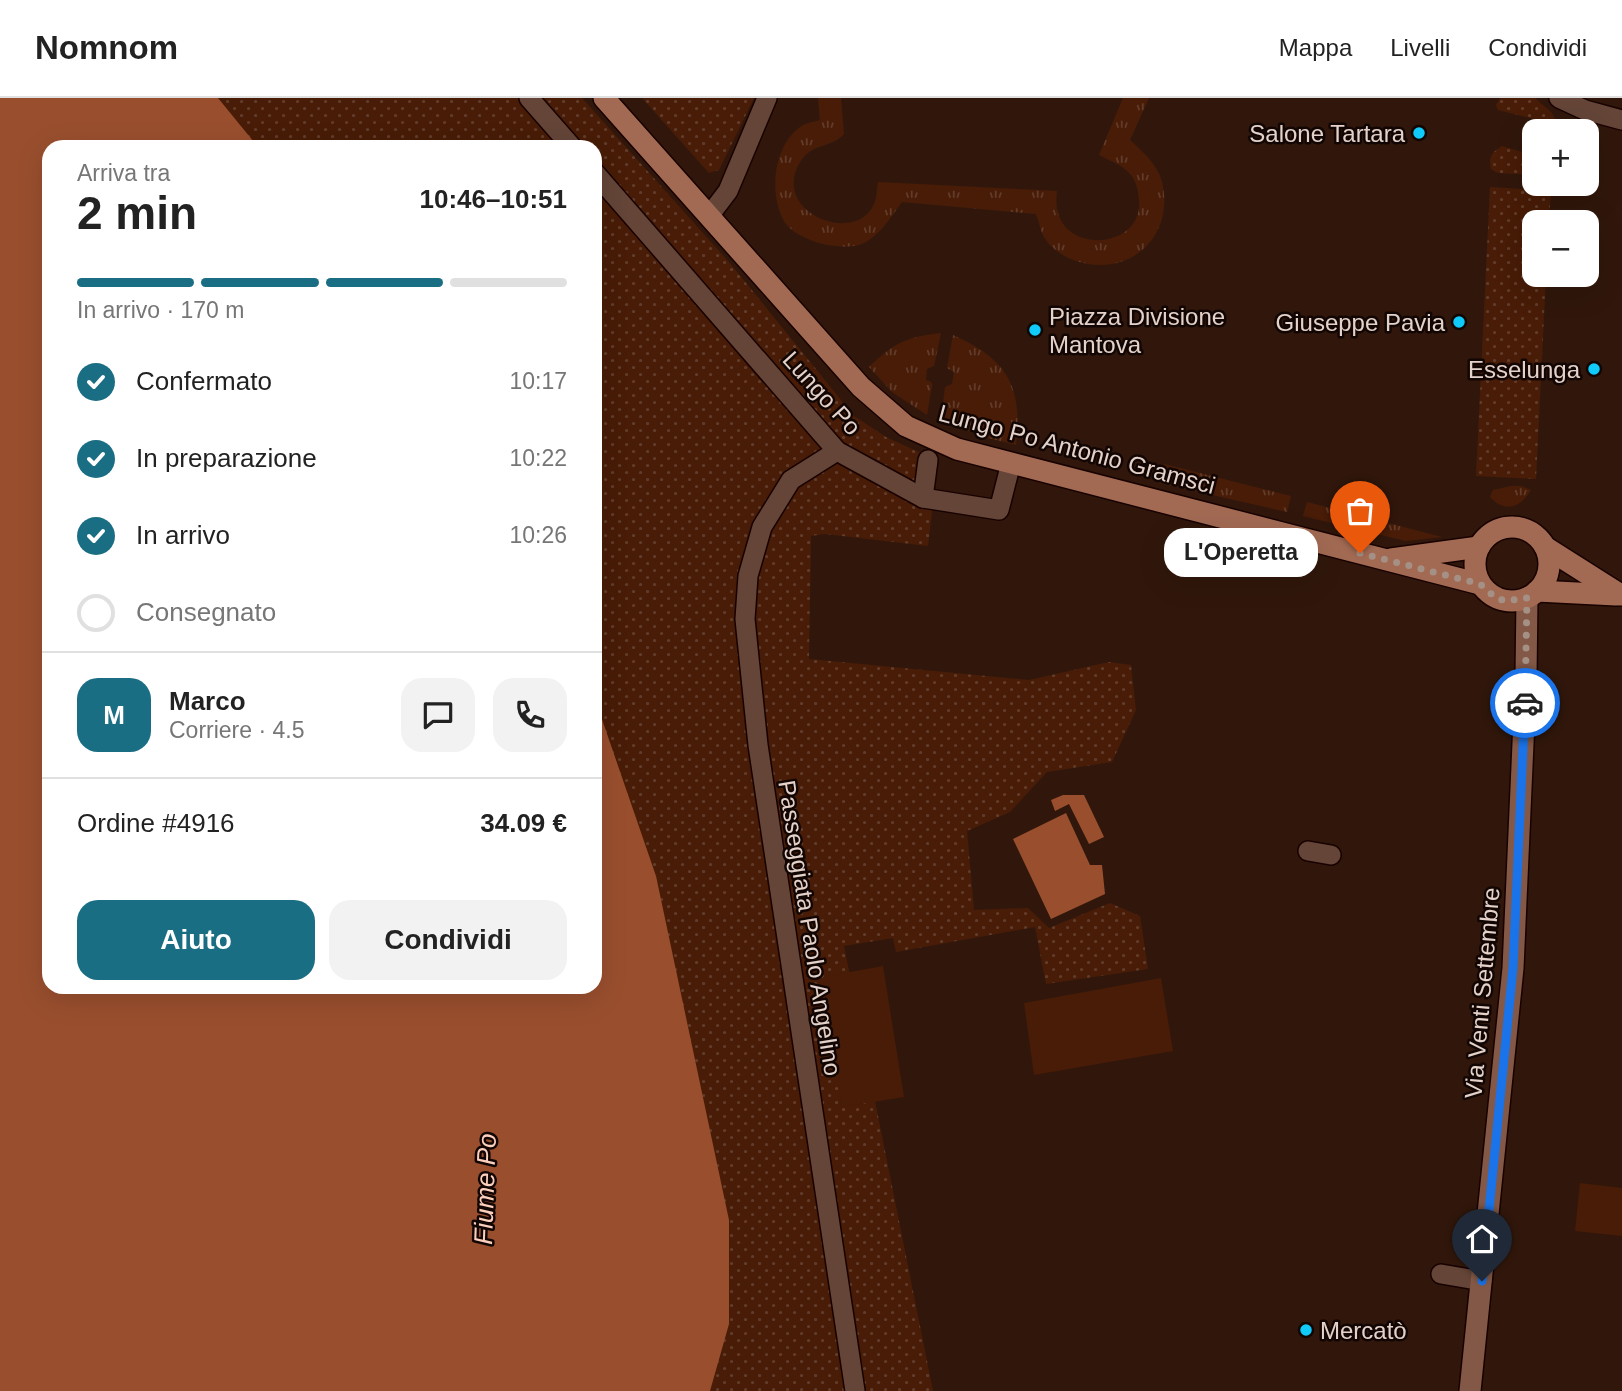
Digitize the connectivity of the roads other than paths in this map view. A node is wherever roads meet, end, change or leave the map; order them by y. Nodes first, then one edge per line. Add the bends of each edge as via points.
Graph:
1 (529, 98) edge
2 (604, 98) edge
3 (767, 98) edge
4 (1559, 98) edge
5 (1622, 120) edge
6 (568, 140) edge
7 (602, 180) edge
8 (709, 216) junction
9 (837, 451) junction
10 (928, 460) dead end
11 (1011, 463) junction
12 (922, 498) junction
13 (1479, 547) junction
14 (1545, 547) junction
15 (1383, 560) junction
16 (1480, 584) junction
17 (1532, 594) junction
18 (1622, 595) edge
19 (1308, 851) dead end
20 (1331, 855) dead end
21 (1441, 1274) dead end
22 (1482, 1281) junction
23 (855, 1391) edge
24 (1470, 1391) edge

1 - 6 street via 549,108
2 - 8 main road, Lungo Po Antonio Gramsci
3 - 8 street via 729,191
4 - 5 street
7 - 9 street, Lungo Po via 710,291
8 - 11 main road, Lungo Po Antonio Gramsci via 861,387 906,426 957,449
9 - 12 street, Lungo Po
9 - 23 street, Passeggiata Paolo Angelino via 791,480 762,527 748,576 746,619 758,745
10 - 12 street
11 - 12 street, Lungo Po via 999,510
11 - 15 main road, Lungo Po Antonio Gramsci
13 - 14 main road via 1491,533 1510,527 1530,532
13 - 15 main road, Lungo Po Antonio Gramsci
13 - 16 main road via 1475,572
14 - 17 main road via 1545,582
14 - 18 main road
15 - 16 main road, Lungo Po Antonio Gramsci
16 - 17 main road via 1506,601
17 - 18 main road
17 - 22 main road, Via Venti Settembre via 1513,968
19 - 20 street
21 - 22 street
22 - 24 main road, Via Venti Settembre

